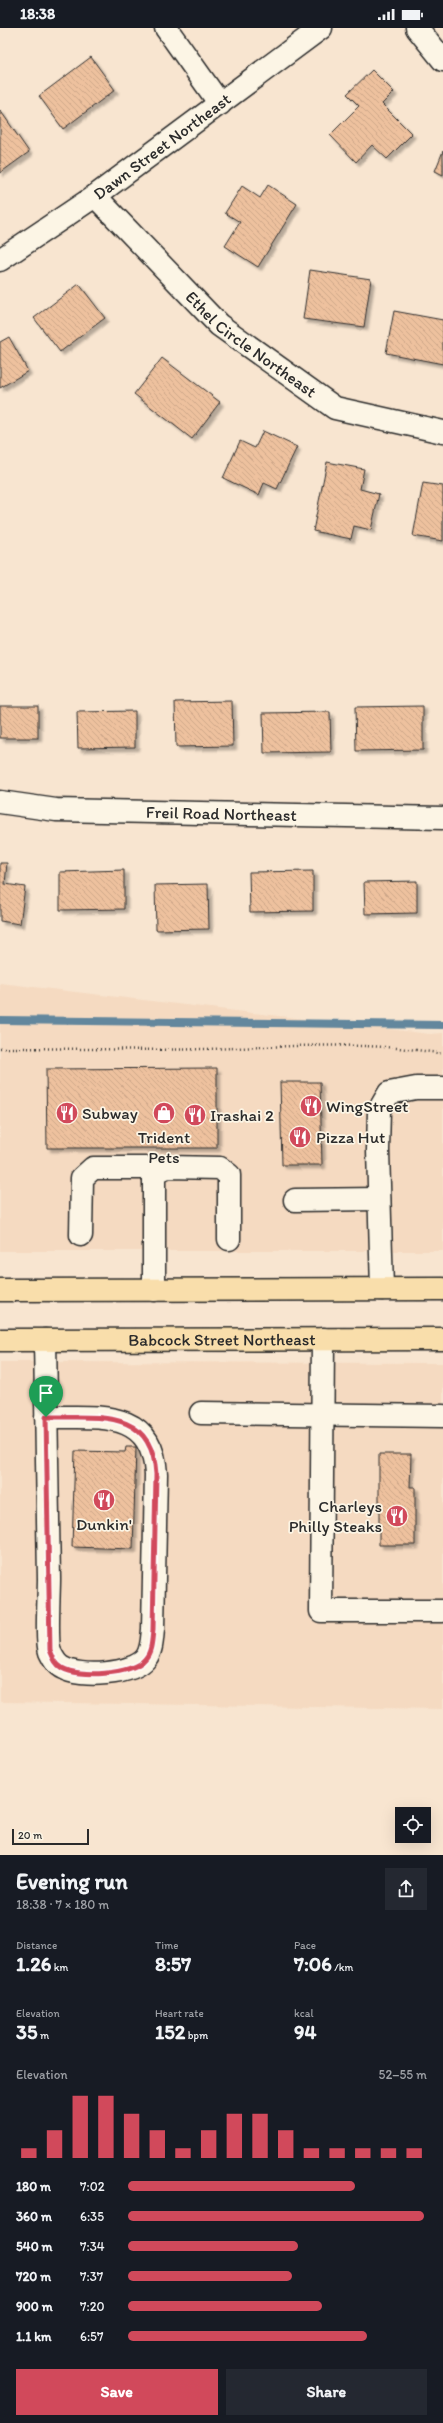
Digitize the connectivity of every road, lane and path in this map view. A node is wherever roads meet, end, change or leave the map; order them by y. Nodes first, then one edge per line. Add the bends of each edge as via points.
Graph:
1 (166, 28) edge
2 (322, 28) edge
3 (417, 28) edge
4 (443, 60) edge
5 (220, 104) junction
6 (95, 196) junction
7 (0, 260) edge
8 (443, 432) edge
9 (0, 802) edge
10 (443, 818) edge
11 (0, 1048) edge
12 (443, 1054) edge
13 (443, 1088) edge
14 (154, 1177) junction
15 (379, 1199) junction
16 (295, 1200) dead end
17 (81, 1235) dead end
18 (230, 1239) dead end
19 (382, 1289) junction
20 (443, 1289) edge
21 (0, 1290) edge
22 (154, 1290) junction
23 (323, 1339) junction
24 (443, 1339) edge
25 (0, 1340) edge
26 (45, 1340) junction
27 (202, 1413) dead end
28 (322, 1415) junction
29 (443, 1416) edge
30 (46, 1417) junction
31 (443, 1611) edge

1 - 5 street
2 - 5 street, Dawn Street Northeast
3 - 4 street
5 - 6 street, Dawn Street Northeast
6 - 7 street, Dawn Street Northeast
6 - 8 street, Ethel Circle Northeast via 219,325 335,408
9 - 10 street, Freil Road Northeast via 56,810
11 - 12 path via 203,1049 272,1046 414,1049
13 - 15 street via 416,1088 388,1093 380,1110
14 - 17 street via 152,1171 147,1168 93,1168 86,1172 82,1178
14 - 18 street via 167,1167 225,1170 229,1175
14 - 22 street
15 - 16 street
15 - 19 street
19 - 20 main road
19 - 22 main road
21 - 22 main road
23 - 24 main road, Babcock Street Northeast
23 - 26 main road, Babcock Street Northeast
23 - 28 street
25 - 26 main road, Babcock Street Northeast
26 - 30 street
27 - 28 street
28 - 29 street
28 - 31 street via 321,1612
30 - 30 street via 50,1650 56,1664 73,1672 121,1672 132,1669 145,1659 151,1648 153,1630 156,1474 153,1451 141,1431 126,1422 107,1418

